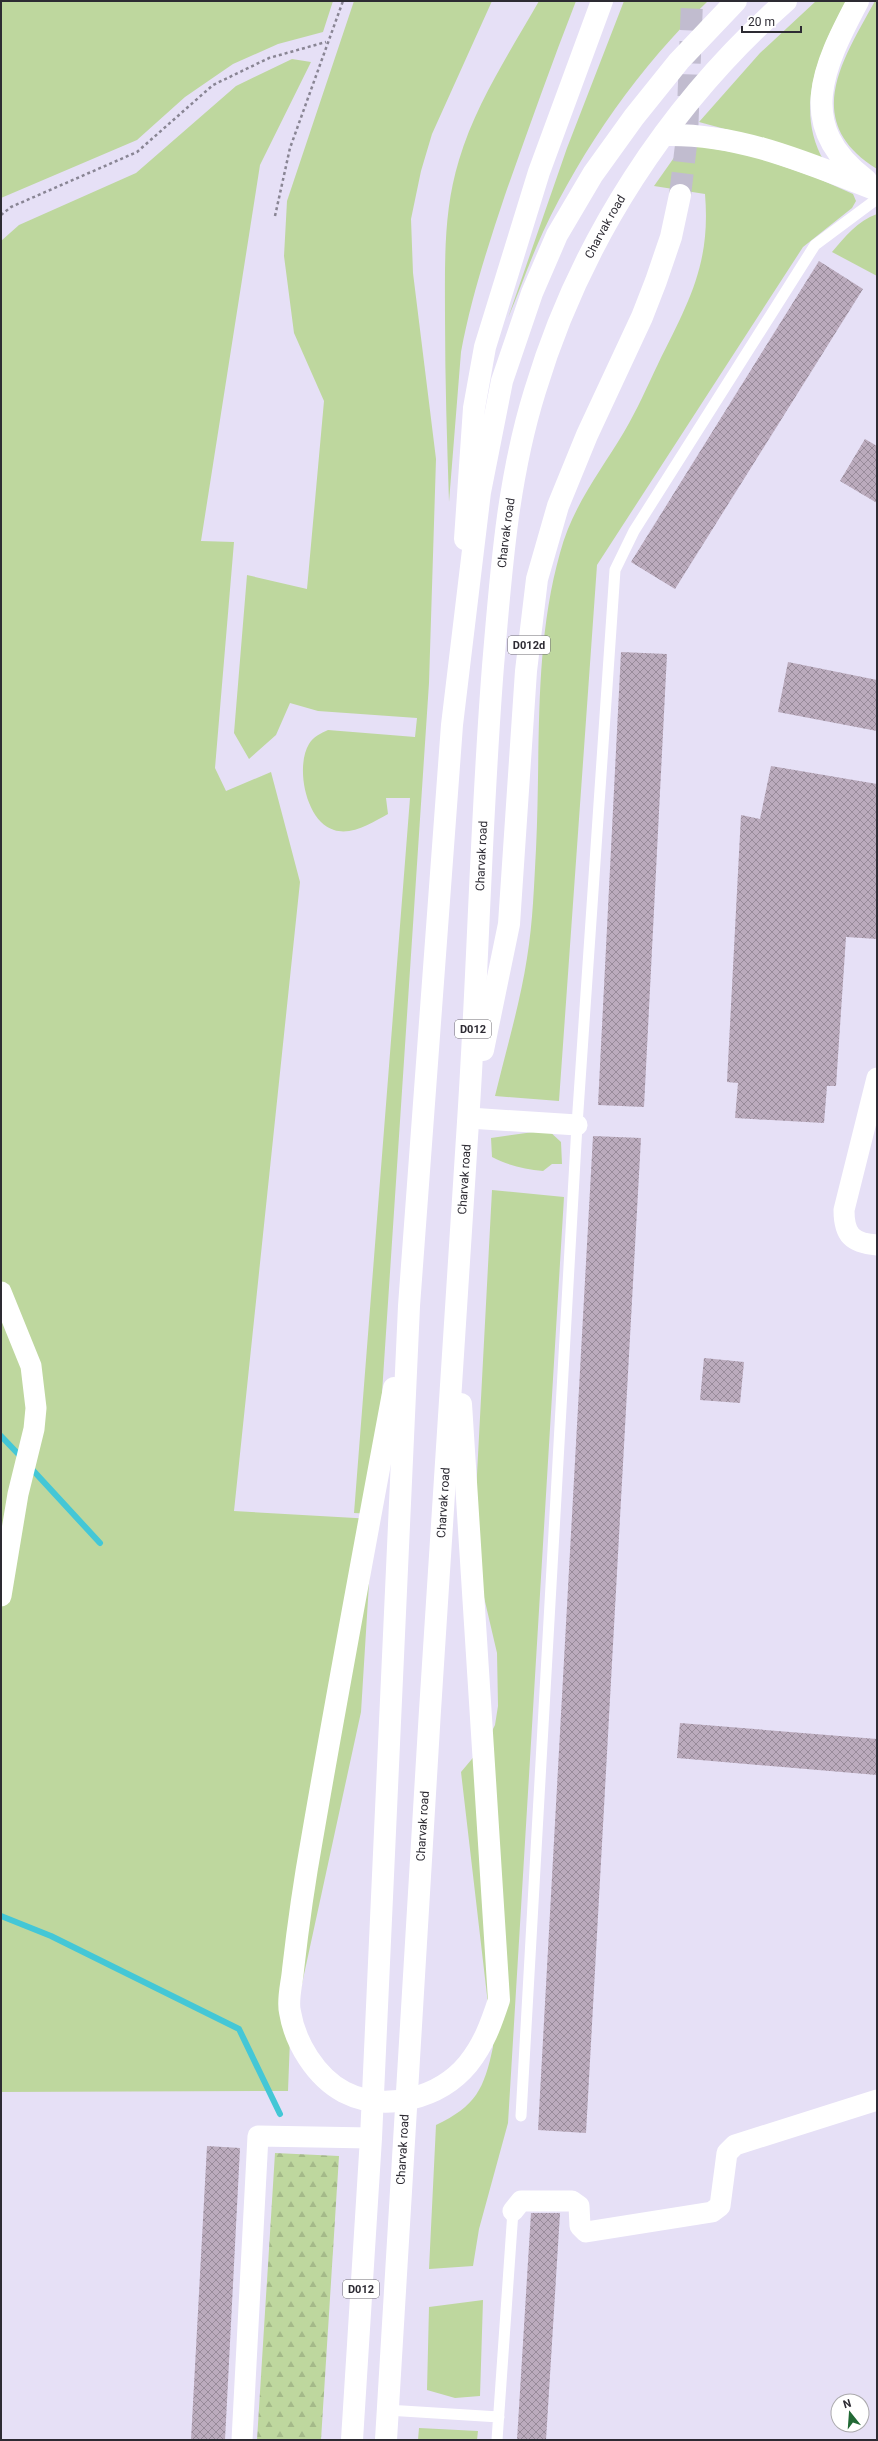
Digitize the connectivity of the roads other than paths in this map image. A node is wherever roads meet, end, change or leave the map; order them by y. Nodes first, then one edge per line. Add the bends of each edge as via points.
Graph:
1 (602, 1) edge
2 (736, 1) edge
3 (786, 1) edge
4 (858, 1) edge
5 (664, 135) junction
6 (877, 189) edge
7 (680, 195) tunnel mouth
8 (877, 199) edge
9 (452, 725) junction
10 (877, 1078) edge
11 (469, 1118) junction
12 (578, 1125) junction
13 (877, 1245) edge
14 (1, 1292) edge
15 (409, 1306) junction
16 (455, 1309) junction
17 (1, 1596) edge
18 (877, 2100) edge
19 (521, 2116) dead end
20 (370, 2138) junction
21 (513, 2211) joint
22 (387, 2410) junction
23 (499, 2417) junction
24 (242, 2440) edge
25 (352, 2440) edge
26 (386, 2440) edge
27 (497, 2440) edge

1 - 9 main road via 539,172 502,289 478,378
2 - 9 main road, D012 via 654,90 592,174 557,235 532,293 502,381 490,434 472,550
3 - 5 main road, Charvak road / D012 via 718,67
4 - 6 main road via 832,53 822,90 821,114 828,136 840,155 855,172
5 - 6 main road via 704,136 758,146
5 - 11 main road, Charvak road / D012 via 603,229 565,308 534,393 509,502 502,557 489,723
7 - 11 main road, D012d via 662,266 558,506 537,579 528,656 509,924
8 - 12 lane via 815,245 634,531 615,570
9 - 15 main road, D012
10 - 13 street via 844,1216 848,1233 856,1241
11 - 12 street
11 - 16 main road, Charvak road / D012
12 - 19 lane
14 - 17 street via 31,1366 36,1408
15 - 16 main road via 302,1895 289,2010 301,2047 319,2070 343,2091 365,2100 417,2098 429,2093 467,2065 485,2040 499,2000
15 - 20 main road, D012
16 - 22 main road, Charvak road / D012
18 - 21 street via 735,2145 727,2153 720,2206 712,2212 586,2232 580,2226 579,2206 572,2201 521,2201
20 - 24 street via 258,2136
20 - 25 main road, D012
21 - 23 lane
22 - 23 lane
22 - 26 main road, Charvak road / D012
23 - 27 lane

